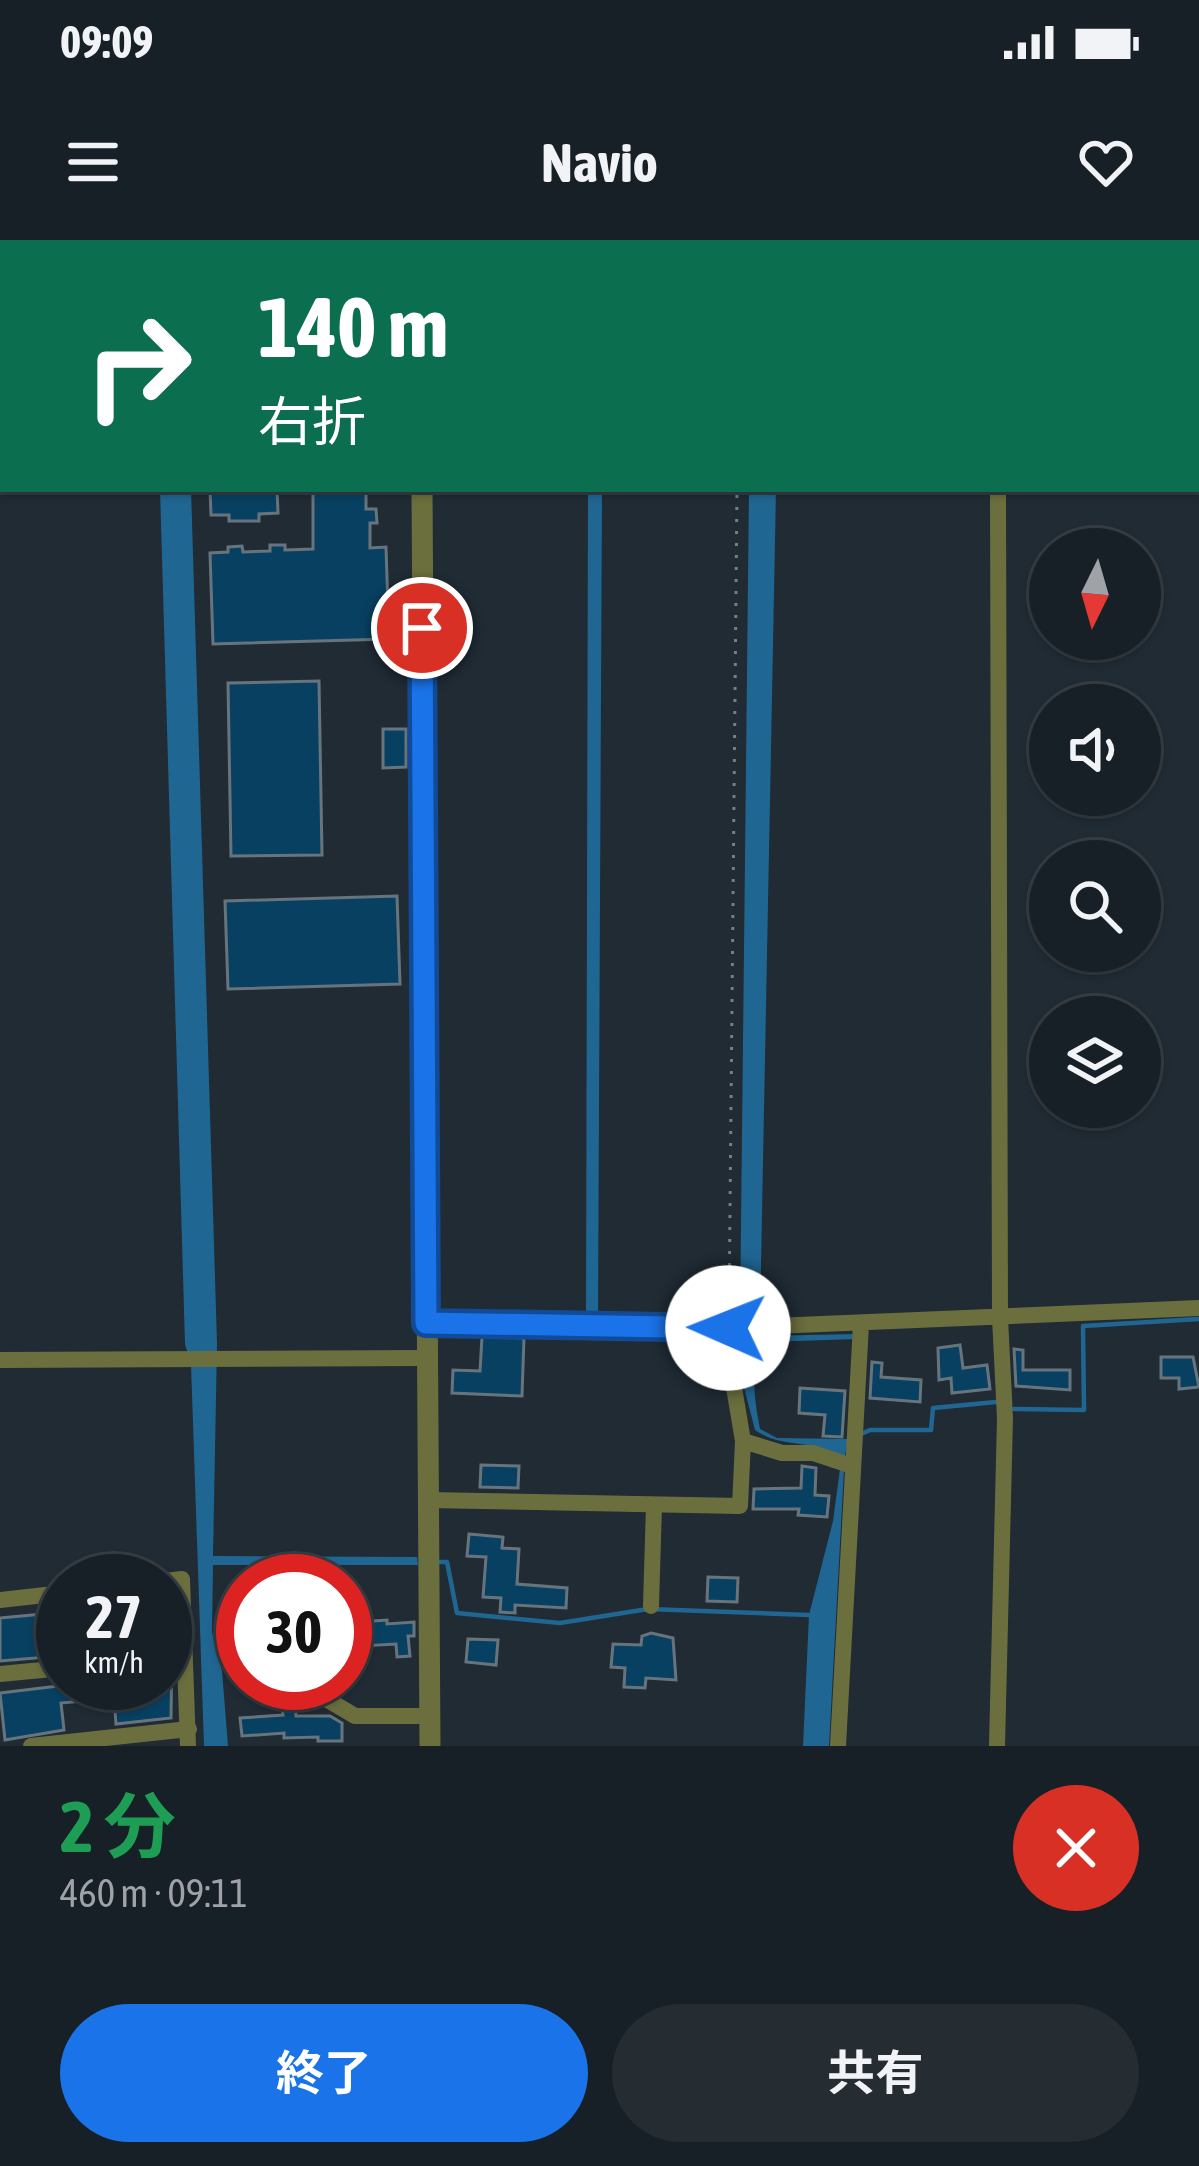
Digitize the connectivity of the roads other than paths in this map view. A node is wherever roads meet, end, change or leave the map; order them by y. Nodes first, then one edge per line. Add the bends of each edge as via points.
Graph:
1 (422, 492) edge
2 (998, 492) edge
3 (1199, 1308) edge
4 (1000, 1318) junction
5 (426, 1323) junction
6 (861, 1324) junction
7 (728, 1328) junction
8 (426, 1358) junction
9 (0, 1360) edge
10 (743, 1441) junction
11 (851, 1466) junction
12 (428, 1501) junction
13 (654, 1504) junction
14 (36, 1596) edge
15 (0, 1600) edge
16 (651, 1606) dead end
17 (36, 1671) edge
18 (0, 1674) edge
19 (345, 1710) edge
20 (429, 1716) junction
21 (189, 1737) edge
22 (31, 1746) edge
23 (430, 1746) edge
24 (838, 1746) edge
25 (997, 1746) edge

1 - 5 street
2 - 4 street
3 - 4 street
4 - 6 street
4 - 25 street
5 - 7 street
5 - 8 street
6 - 7 street
6 - 11 street
7 - 10 street
8 - 9 street
8 - 12 street
10 - 11 street
10 - 13 street via 740,1506
11 - 24 street
12 - 13 street
12 - 20 street
13 - 16 street
14 - 15 street
17 - 18 street
19 - 20 street
20 - 23 street
21 - 22 street

